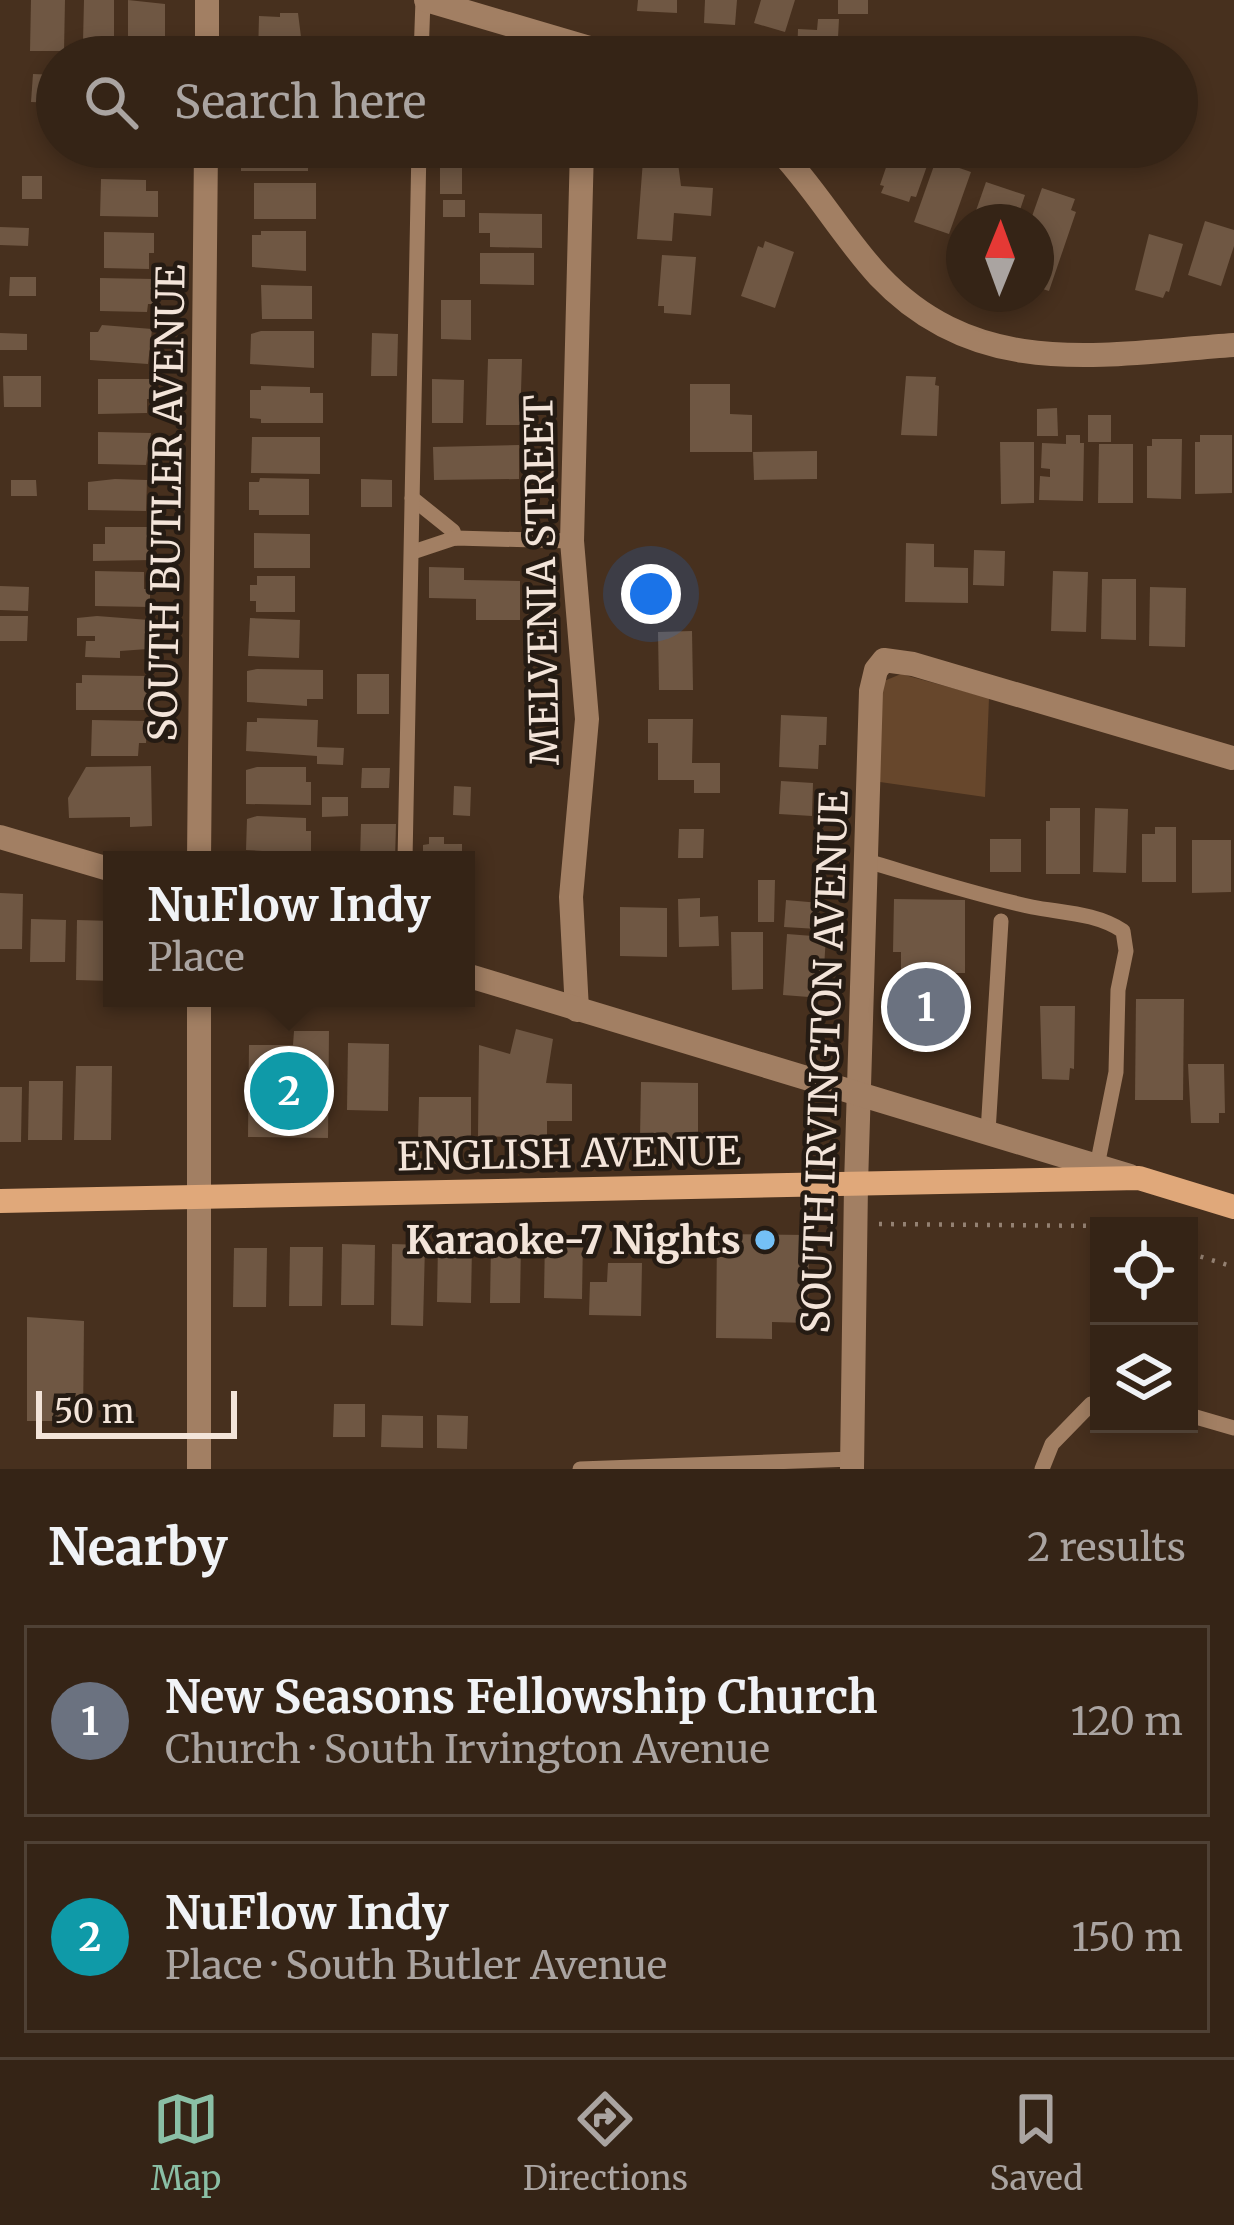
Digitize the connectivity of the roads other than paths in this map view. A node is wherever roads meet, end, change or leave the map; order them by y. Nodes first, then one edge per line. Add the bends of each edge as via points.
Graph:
1 (208, 0) edge
2 (424, 0) edge
3 (207, 36) edge
4 (422, 36) edge
5 (538, 36) edge
6 (206, 168) edge
7 (419, 168) edge
8 (581, 168) edge
9 (793, 168) edge
10 (1234, 345) edge
11 (412, 498) junction
12 (455, 538) junction
13 (572, 541) junction
14 (412, 552) junction
15 (1232, 758) edge
16 (0, 837) edge
17 (199, 851) edge
18 (405, 851) edge
19 (867, 861) junction
20 (103, 867) edge
21 (1001, 921) dead end
22 (475, 978) edge
23 (200, 1007) edge
24 (577, 1010) junction
25 (859, 1094) junction
26 (988, 1132) junction
27 (1097, 1166) junction
28 (1139, 1178) junction
29 (856, 1185) junction
30 (200, 1196) junction
31 (0, 1201) edge
32 (1234, 1207) edge
33 (1090, 1405) edge
34 (1198, 1418) edge
35 (1234, 1428) edge
36 (852, 1464) edge
37 (199, 1469) edge
38 (580, 1469) edge
39 (1042, 1469) edge

1 - 3 street
2 - 4 lane
2 - 5 street
6 - 17 street, SOUTH BUTLER AVENUE
7 - 11 lane
8 - 13 street, MELVENIA STREET
9 - 10 street via 877,274 955,332 1050,356
11 - 12 lane
11 - 14 lane
12 - 13 lane
12 - 14 lane
13 - 24 street, MELVENIA STREET via 587,719 571,897
14 - 18 lane
15 - 19 street, SOUTH IRVINGTON AVENUE via 884,660 872,691
16 - 20 street
19 - 25 street, SOUTH IRVINGTON AVENUE
19 - 27 lane via 1123,931 1116,1072
21 - 26 lane
22 - 24 street
23 - 30 street
24 - 25 street
25 - 26 street
25 - 29 street, SOUTH IRVINGTON AVENUE
26 - 27 street
27 - 28 street
28 - 29 main road, ENGLISH AVENUE
28 - 32 main road, ENGLISH AVENUE
29 - 30 main road, ENGLISH AVENUE
29 - 36 street, SOUTH IRVINGTON AVENUE
30 - 31 main road, ENGLISH AVENUE
30 - 37 street
33 - 39 lane via 1052,1444
34 - 35 lane
36 - 38 lane

